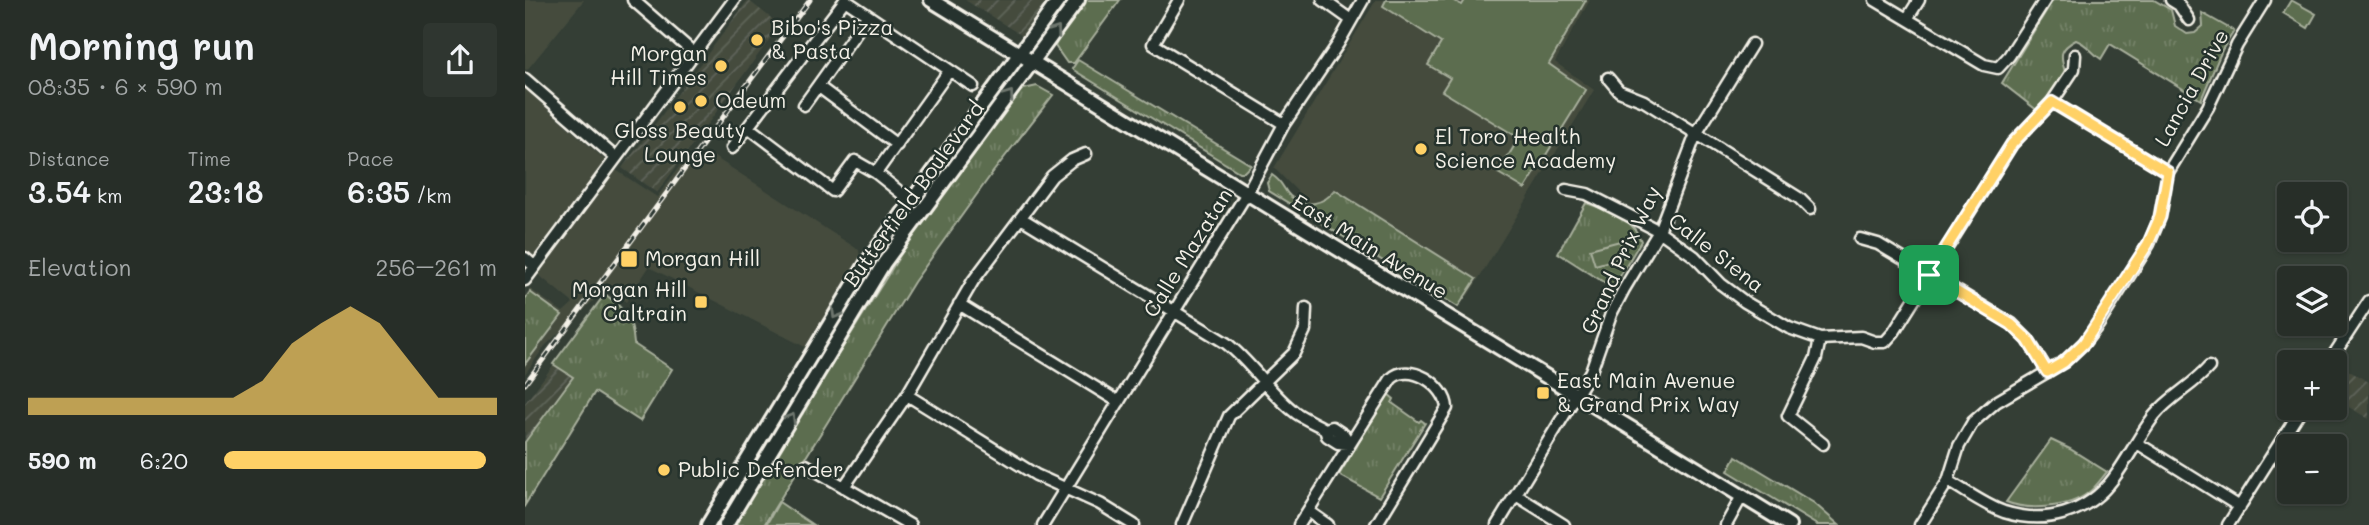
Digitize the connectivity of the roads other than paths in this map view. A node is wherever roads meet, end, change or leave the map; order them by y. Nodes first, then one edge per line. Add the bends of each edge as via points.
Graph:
1 (633, 0) edge
2 (734, 0) edge
3 (845, 0) edge
4 (930, 0) edge
5 (1059, 0) edge
6 (1079, 0) edge
7 (1179, 0) edge
8 (1323, 0) edge
9 (1363, 0) edge
10 (1875, 0) edge
11 (1919, 0) edge
12 (2045, 0) edge
13 (2171, 0) edge
14 (2265, 0) edge
15 (867, 17) junction
16 (1907, 19) junction
17 (1351, 20) junction
18 (2189, 20) dead end
19 (1752, 44) dead end
20 (694, 53) junction
21 (1018, 55) junction
22 (2075, 55) dead end
23 (1033, 62) junction
24 (949, 71) junction
25 (1608, 78) dead end
26 (525, 79) edge
27 (973, 86) dead end
28 (819, 87) junction
29 (2052, 102) junction
30 (804, 105) dead end
31 (1284, 124) junction
32 (748, 127) junction
33 (1696, 134) junction
34 (897, 145) junction
35 (732, 148) dead end
36 (1086, 154) dead end
37 (616, 158) junction
38 (2168, 172) junction
39 (876, 173) junction
40 (1566, 190) dead end
41 (1247, 193) junction
42 (911, 201) junction
43 (1810, 209) dead end
44 (1021, 218) junction
45 (1659, 231) junction
46 (1860, 239) dead end
47 (525, 258) edge
48 (535, 267) junction
49 (1929, 275) junction
50 (525, 280) edge
51 (2369, 301) edge
52 (959, 304) junction
53 (1306, 308) dead end
54 (1175, 311) junction
55 (1820, 339) junction
56 (2337, 350) edge
57 (2209, 367) dead end
58 (2047, 372) junction
59 (1266, 382) junction
60 (907, 396) junction
61 (1575, 396) junction
62 (1119, 402) junction
63 (2294, 420) edge
64 (2137, 443) junction
65 (1350, 444) junction
66 (1823, 444) dead end
67 (806, 465) dead end
68 (1948, 481) junction
69 (845, 487) junction
70 (1065, 488) junction
71 (1516, 495) junction
72 (1742, 496) junction
73 (2239, 507) junction
74 (1308, 511) junction
75 (2059, 520) edge
76 (708, 525) edge
77 (726, 525) edge
78 (910, 525) edge
79 (1043, 525) edge
80 (1134, 525) edge
81 (1182, 525) edge
82 (1299, 525) edge
83 (1328, 525) edge
84 (1377, 525) edge
85 (1497, 525) edge
86 (1563, 525) edge
87 (1726, 525) edge
88 (1789, 525) edge
89 (1920, 525) edge
90 (2228, 525) edge

1 - 20 street
2 - 20 street
3 - 15 street
3 - 32 street
4 - 21 main road, East Main Avenue
5 - 21 main road, Butterfield Boulevard
23 -> 6 main road, Butterfield Boulevard
7 - 31 street via 1153,44
8 - 17 street
9 - 17 street, Calle Mazatan
10 - 16 street
11 - 16 street
12 - 16 street via 1998,68 1984,65
13 - 18 street
14 - 38 street, Lancia Drive
15 - 24 street
15 - 28 street
17 - 31 street, Calle Mazatan
19 - 33 street, Grand Prix Way
20 - 37 street
21 - 23 main road, East Main Avenue
21 - 42 main road, Butterfield Boulevard
22 - 29 street, Calle Siena via 2074,69
23 - 41 main road, East Main Avenue
77 -> 23 main road, Butterfield Boulevard via 884,263
24 - 27 street
24 - 34 street
25 - 33 street via 1619,91
26 - 37 street
28 - 30 street
28 - 34 street
29 - 38 street
29 - 49 street, Calle Siena via 2012,144
31 - 41 street, Calle Mazatan
32 - 35 street
32 - 39 street via 833,191 855,161
33 - 43 street
33 - 45 street, Grand Prix Way
34 - 39 street
36 - 44 street via 1052,176
37 - 48 street
38 - 58 street, Lancia Drive via 2160,217 2148,244 2084,343
39 - 42 street
40 - 45 street, Calle Siena via 1587,194
41 - 54 street, Calle Mazatan
41 - 61 main road, East Main Avenue
42 -> 76 main road, Butterfield Boulevard via 867,261
44 - 52 street
44 - 54 street
45 - 55 street, Calle Siena via 1745,302 1789,328
45 - 61 street, Grand Prix Way via 1611,314 1591,371
46 - 49 street via 1878,244
47 - 48 street
48 - 50 street
49 - 55 street, Calle Siena via 1885,342 1861,337
49 - 58 street via 2011,324 2028,340
51 - 56 street
52 - 60 street
52 - 62 street
53 - 59 street via 1305,330 1294,353
54 - 59 street via 1233,348
54 - 62 street, Calle Mazatan
55 - 66 street via 1816,358 1788,416
57 - 64 street via 2169,398
58 - 68 street, Lancia Drive via 1996,402 1973,422 1959,446
59 - 65 street via 1297,413 1325,429 1332,427
59 - 81 street via 1229,416
60 - 69 street
60 - 70 street
61 - 71 street, Grand Prix Way
61 - 72 main road, East Main Avenue
62 - 70 street, Calle Mazatan
63 - 73 street
64 - 73 street
64 - 75 street via 2095,498
65 - 74 street
65 - 84 street via 1395,374 1415,373 1444,394 1444,415
67 - 69 street
68 - 75 street via 2002,511
68 - 89 street, Lancia Drive
69 - 78 street
70 - 79 street, Calle Mazatan
70 - 80 street
71 - 85 street, Grand Prix Way
71 - 86 street
72 - 87 street
72 - 88 main road, East Main Avenue
73 - 90 street
74 - 82 street
74 - 83 street

